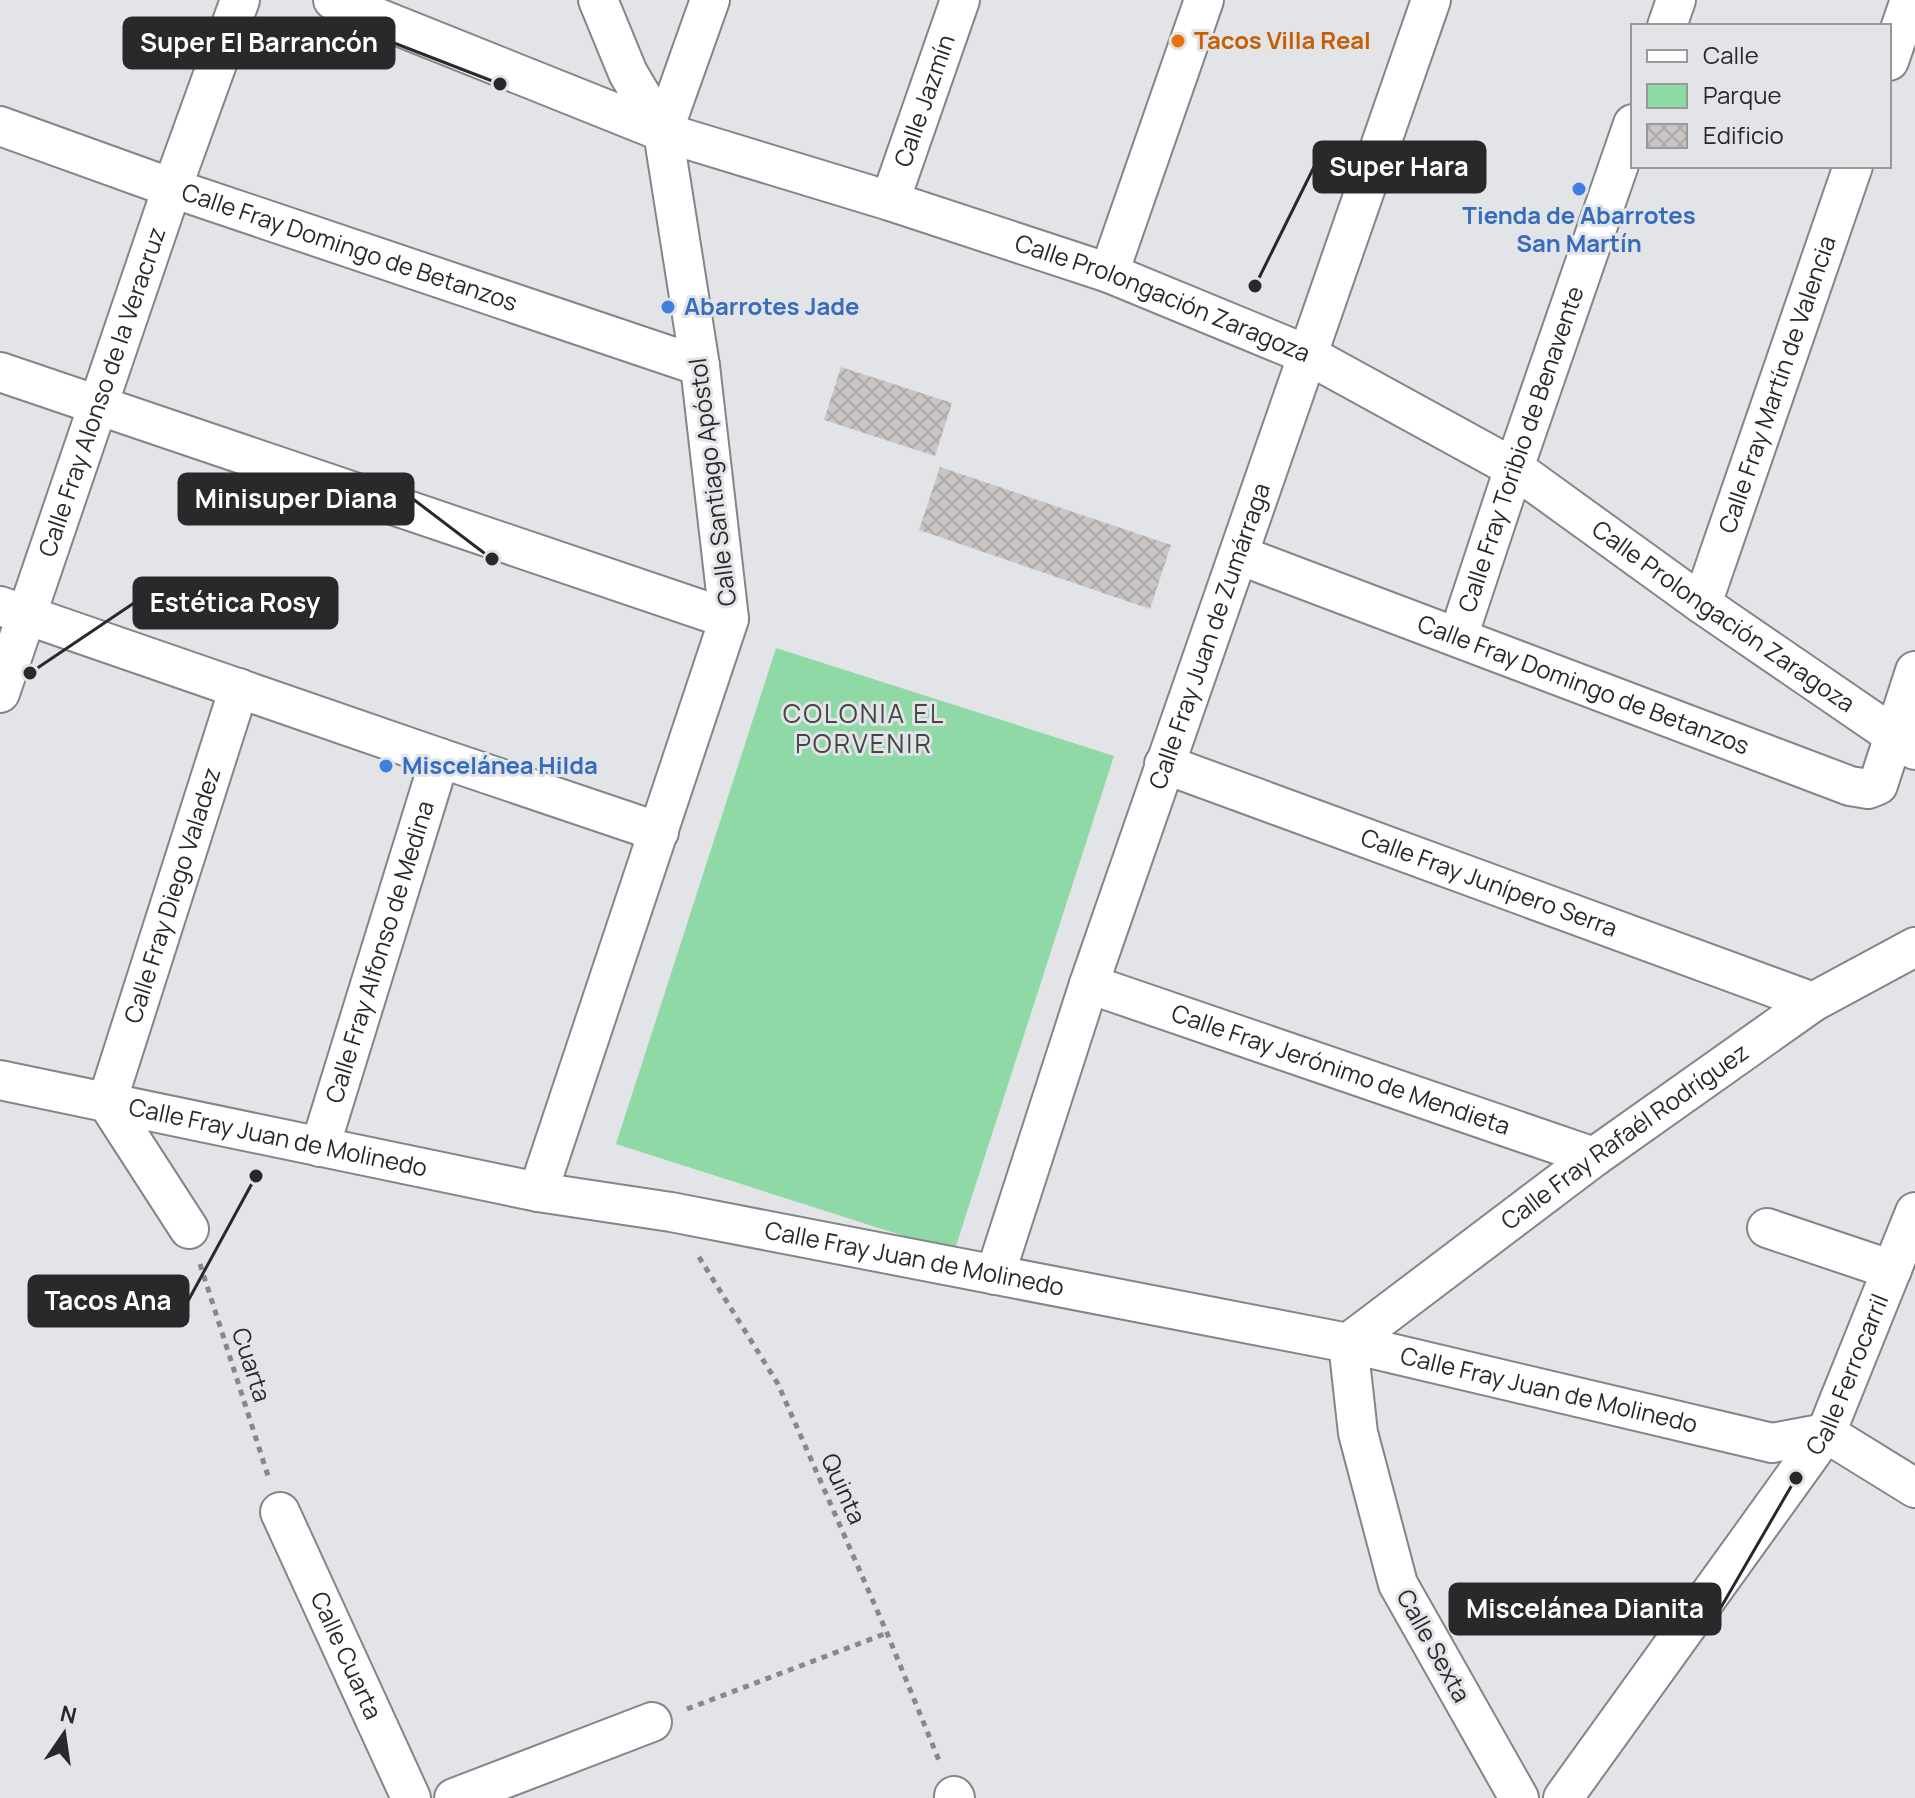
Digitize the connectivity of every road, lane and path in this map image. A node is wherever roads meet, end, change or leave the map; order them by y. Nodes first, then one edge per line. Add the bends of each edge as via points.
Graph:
1 (240, 0) edge
2 (333, 0) edge
3 (598, 0) edge
4 (710, 0) edge
5 (960, 0) edge
6 (1204, 0) edge
7 (1431, 0) edge
8 (1676, 0) edge
9 (1910, 0) edge
10 (1668, 24) edge
11 (1891, 55) edge
12 (0, 126) edge
13 (1631, 130) edge
14 (663, 132) junction
15 (1852, 168) edge
16 (172, 188) junction
17 (890, 201) junction
18 (1109, 273) junction
19 (1308, 355) junction
20 (700, 366) junction
21 (0, 372) edge
22 (97, 406) junction
23 (1514, 468) junction
24 (1239, 555) junction
25 (1702, 604) junction
26 (13, 611) edge
27 (729, 619) junction
28 (1458, 637) junction
29 (1915, 671) edge
30 (239, 688) junction
31 (0, 693) edge
32 (1904, 743) edge
33 (440, 758) junction
34 (1164, 764) junction
35 (659, 832) junction
36 (1915, 947) edge
37 (1089, 984) junction
38 (1813, 1002) junction
39 (0, 1080) edge
40 (107, 1102) junction
41 (320, 1147) junction
42 (1594, 1157) junction
43 (538, 1192) junction
44 (671, 1212) junction
45 (1915, 1212) edge
46 (1767, 1228) dead end
47 (189, 1229) joint
48 (1892, 1270) junction
49 (995, 1275) junction
50 (1348, 1343) junction
51 (1826, 1433) junction
52 (1915, 1488) edge
53 (280, 1512) joint
54 (887, 1633) junction
55 (652, 1722) joint
56 (954, 1797) edge
57 (411, 1798) edge
58 (454, 1798) edge
59 (1519, 1798) edge
60 (1563, 1798) edge

1 - 16 street, Calle Fray Alonso de la Veracruz
2 - 14 street, Calle Prolongación Zaragoza
3 - 14 street, Calle Santiago Apóstol via 628,73
4 - 14 street
5 - 17 street, Calle Jazmín
6 - 18 street
7 - 19 street, Calle Fray Juan de Zumárraga
8 - 10 street
9 - 11 street
12 - 16 street, Calle Fray Domingo de Betanzos
13 - 23 street, Calle Fray Toribio de Benavente
14 - 17 street, Calle Prolongación Zaragoza
14 - 20 street, Calle Santiago Apóstol
15 - 25 street, Calle Fray Martín de Valencia
16 - 20 street, Calle Fray Domingo de Betanzos
16 - 22 street, Calle Fray Alonso de la Veracruz
17 - 18 street, Calle Prolongación Zaragoza
18 - 19 street, Calle Prolongación Zaragoza
19 - 23 street, Calle Prolongación Zaragoza
19 - 24 street, Calle Fray Juan de Zumárraga
20 - 27 street, Calle Santiago Apóstol
21 - 22 street
22 - 26 street, Calle Fray Alonso de la Veracruz
22 - 27 street
23 - 25 street, Calle Prolongación Zaragoza
23 - 28 street, Calle Fray Toribio de Benavente
24 - 28 street, Calle Fray Domingo de Betanzos
24 - 34 street, Calle Fray Juan de Zumárraga
25 - 32 street, Calle Prolongación Zaragoza
26 - 30 street
26 - 31 street, Calle Fray Alonso de la Veracruz
27 - 35 street, Calle Santiago Apóstol
28 - 32 street, Calle Fray Domingo de Betanzos via 1850,786 1878,785
29 - 32 street
30 - 33 street
30 - 40 street, Calle Fray Diego Valadez
33 - 35 street
33 - 41 street, Calle Fray Alfonso de Medina
34 - 37 street, Calle Fray Juan de Zumárraga
34 - 38 street, Calle Fray Junípero Serra
35 - 43 street, Calle Santiago Apóstol
36 - 38 street, Calle Fray Rafaél Rodríguez
37 - 42 street, Calle Fray Jerónimo de Mendieta
37 - 49 street, Calle Fray Juan de Zumárraga
38 - 42 street, Calle Fray Rafaél Rodríguez
39 - 40 street, Calle Fray Juan de Molinedo
40 - 41 street, Calle Fray Juan de Molinedo
40 - 47 street
41 - 43 street, Calle Fray Juan de Molinedo
42 - 50 street, Calle Fray Rafaél Rodríguez
43 - 44 street, Calle Fray Juan de Molinedo
44 - 49 street, Calle Fray Juan de Molinedo
44 - 54 path, Quinta via 778,1384
45 - 48 street, Calle Ferrocarril
46 - 48 street
47 - 53 path, Cuarta
48 - 51 street, Calle Ferrocarril
49 - 50 street, Calle Fray Juan de Molinedo
50 - 51 street, Calle Fray Juan de Molinedo via 1772,1443
50 - 59 street, Calle Sexta via 1358,1433 1398,1584
51 - 52 street
51 - 60 street, Calle Ferrocarril
53 - 57 street, Calle Cuarta
54 - 55 path
54 - 56 path, Quinta
55 - 58 street

